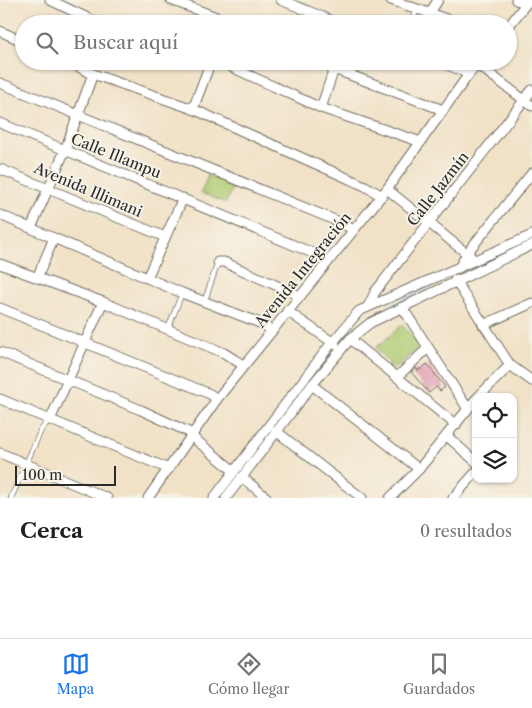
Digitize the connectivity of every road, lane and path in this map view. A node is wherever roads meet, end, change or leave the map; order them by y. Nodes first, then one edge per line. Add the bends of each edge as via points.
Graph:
1 (50, 0) edge
2 (171, 0) edge
3 (391, 0) edge
4 (438, 0) edge
5 (516, 0) edge
6 (285, 1) edge
7 (528, 2) edge
8 (418, 10) junction
9 (430, 14) junction
10 (81, 15) edge
11 (208, 15) edge
12 (311, 15) edge
13 (414, 15) edge
14 (433, 15) edge
15 (517, 16) edge
16 (0, 31) edge
17 (15, 38) edge
18 (85, 70) edge
19 (208, 70) edge
20 (238, 70) edge
21 (334, 70) edge
22 (337, 70) edge
23 (351, 70) edge
24 (460, 70) edge
25 (473, 70) edge
26 (488, 70) edge
27 (347, 73) junction
28 (94, 74) junction
29 (469, 74) junction
30 (0, 83) edge
31 (532, 90) edge
32 (528, 103) edge
33 (321, 108) junction
34 (193, 109) junction
35 (443, 110) junction
36 (79, 114) junction
37 (0, 123) edge
38 (421, 142) junction
39 (65, 150) junction
40 (0, 169) edge
41 (532, 173) edge
42 (48, 189) junction
43 (384, 193) junction
44 (182, 198) junction
45 (0, 215) edge
46 (429, 223) junction
47 (31, 228) junction
48 (353, 230) junction
49 (532, 235) edge
50 (165, 237) junction
51 (54, 238) junction
52 (532, 245) edge
53 (467, 254) junction
54 (475, 261) junction
55 (218, 262) joint
56 (327, 262) junction
57 (0, 264) edge
58 (459, 267) junction
59 (37, 278) junction
60 (148, 278) junction
61 (457, 279) junction
62 (182, 293) junction
63 (300, 296) junction
64 (205, 300) junction
65 (103, 302) junction
66 (532, 303) edge
67 (368, 306) junction
68 (402, 307) junction
69 (0, 308) edge
70 (287, 311) junction
71 (482, 325) junction
72 (168, 330) junction
73 (271, 330) junction
74 (350, 339) junction
75 (333, 342) junction
76 (84, 343) junction
77 (428, 348) junction
78 (341, 349) junction
79 (0, 352) edge
80 (243, 365) junction
81 (510, 365) junction
82 (528, 371) edge
83 (398, 377) junction
84 (68, 380) junction
85 (532, 381) edge
86 (312, 385) junction
87 (482, 393) edge
88 (0, 398) edge
89 (217, 399) junction
90 (472, 404) edge
91 (468, 409) junction
92 (50, 420) junction
93 (456, 425) junction
94 (276, 431) junction
95 (192, 435) junction
96 (447, 436) junction
97 (0, 453) edge
98 (472, 458) edge
99 (26, 464) junction
100 (169, 469) junction
101 (419, 469) junction
102 (238, 474) junction
103 (472, 477) edge
104 (11, 498) edge
105 (107, 498) edge
106 (148, 498) edge
107 (214, 498) edge
108 (226, 498) edge
109 (267, 498) edge
110 (362, 498) edge
111 (391, 498) edge
112 (453, 498) edge

1 - 10 street
2 - 11 street
3 - 8 street
4 - 9 street
5 - 7 street
6 - 12 street
7 - 15 street
8 - 9 street
8 - 13 lane
9 - 14 street
16 - 17 street
18 - 28 street
19 - 34 street
20 - 33 street
21 - 33 street
22 - 27 street
23 - 27 lane
24 - 29 street
25 - 29 street, Avenida Integración
26 - 32 street
27 - 35 street
28 - 34 street
28 - 36 street
29 - 35 street, Avenida Integración
30 - 36 street
31 - 32 street, Calle Jazmín
32 - 46 street, Calle Jazmín
33 - 38 street
34 - 43 street
35 - 38 street, Avenida Integración
36 - 39 street
36 - 48 street
37 - 39 street, Calle Illampu
38 - 43 street, Avenida Integración
39 - 42 street
39 - 44 street, Calle Illampu
40 - 42 street, Avenida Illimani
41 - 53 street
42 - 47 street
42 - 50 street, Avenida Illimani
43 - 46 street
43 - 48 street, Avenida Integración
44 - 50 street
44 - 56 street, Calle Illampu
45 - 47 street
46 - 53 street
46 - 67 street, Calle Jazmín via 375,292
47 - 51 street
48 - 56 street, Avenida Integración
49 - 54 street
50 - 60 street
51 - 59 street
51 - 60 street
52 - 61 street
53 - 54 street
53 - 58 street
54 - 58 street
55 - 63 street
55 - 64 lane
56 - 63 street, Avenida Integración
57 - 59 street
58 - 61 street
58 - 67 street
59 - 65 street
60 - 62 street
61 - 68 street
61 - 71 street
62 - 64 street
62 - 72 lane
63 - 70 street, Avenida Integración
64 - 73 street
65 - 72 street
65 - 76 street
66 - 71 street
67 - 75 street via 359,311
68 - 74 street via 370,323
68 - 77 street
69 - 76 street
70 - 73 street, Avenida Integración
70 - 75 street
71 - 81 street
72 - 80 street
73 - 80 street, Avenida Integración
74 - 78 street
74 - 83 street
75 - 78 street
75 - 102 street
76 - 84 street
76 - 89 street
77 - 83 street
77 - 91 street
78 - 86 street
79 - 84 street
80 - 89 street, Avenida Integración
81 - 82 street
81 - 87 street
82 - 85 street
83 - 93 street
84 - 92 street
84 - 95 street
86 - 94 street
86 - 101 street
88 - 92 street
89 - 95 street, Avenida Integración
90 - 91 street
91 - 93 street
92 - 99 lane via 41,430
92 - 100 street
93 - 96 street
94 - 102 street
94 - 110 street
95 - 100 street, Avenida Integración
95 - 102 street
96 - 98 street
96 - 101 street
97 - 99 street
99 - 104 lane
99 - 105 street
100 - 106 street, Avenida Integración
101 - 111 street
102 - 107 street
102 - 108 street
102 - 109 street
103 - 112 street

